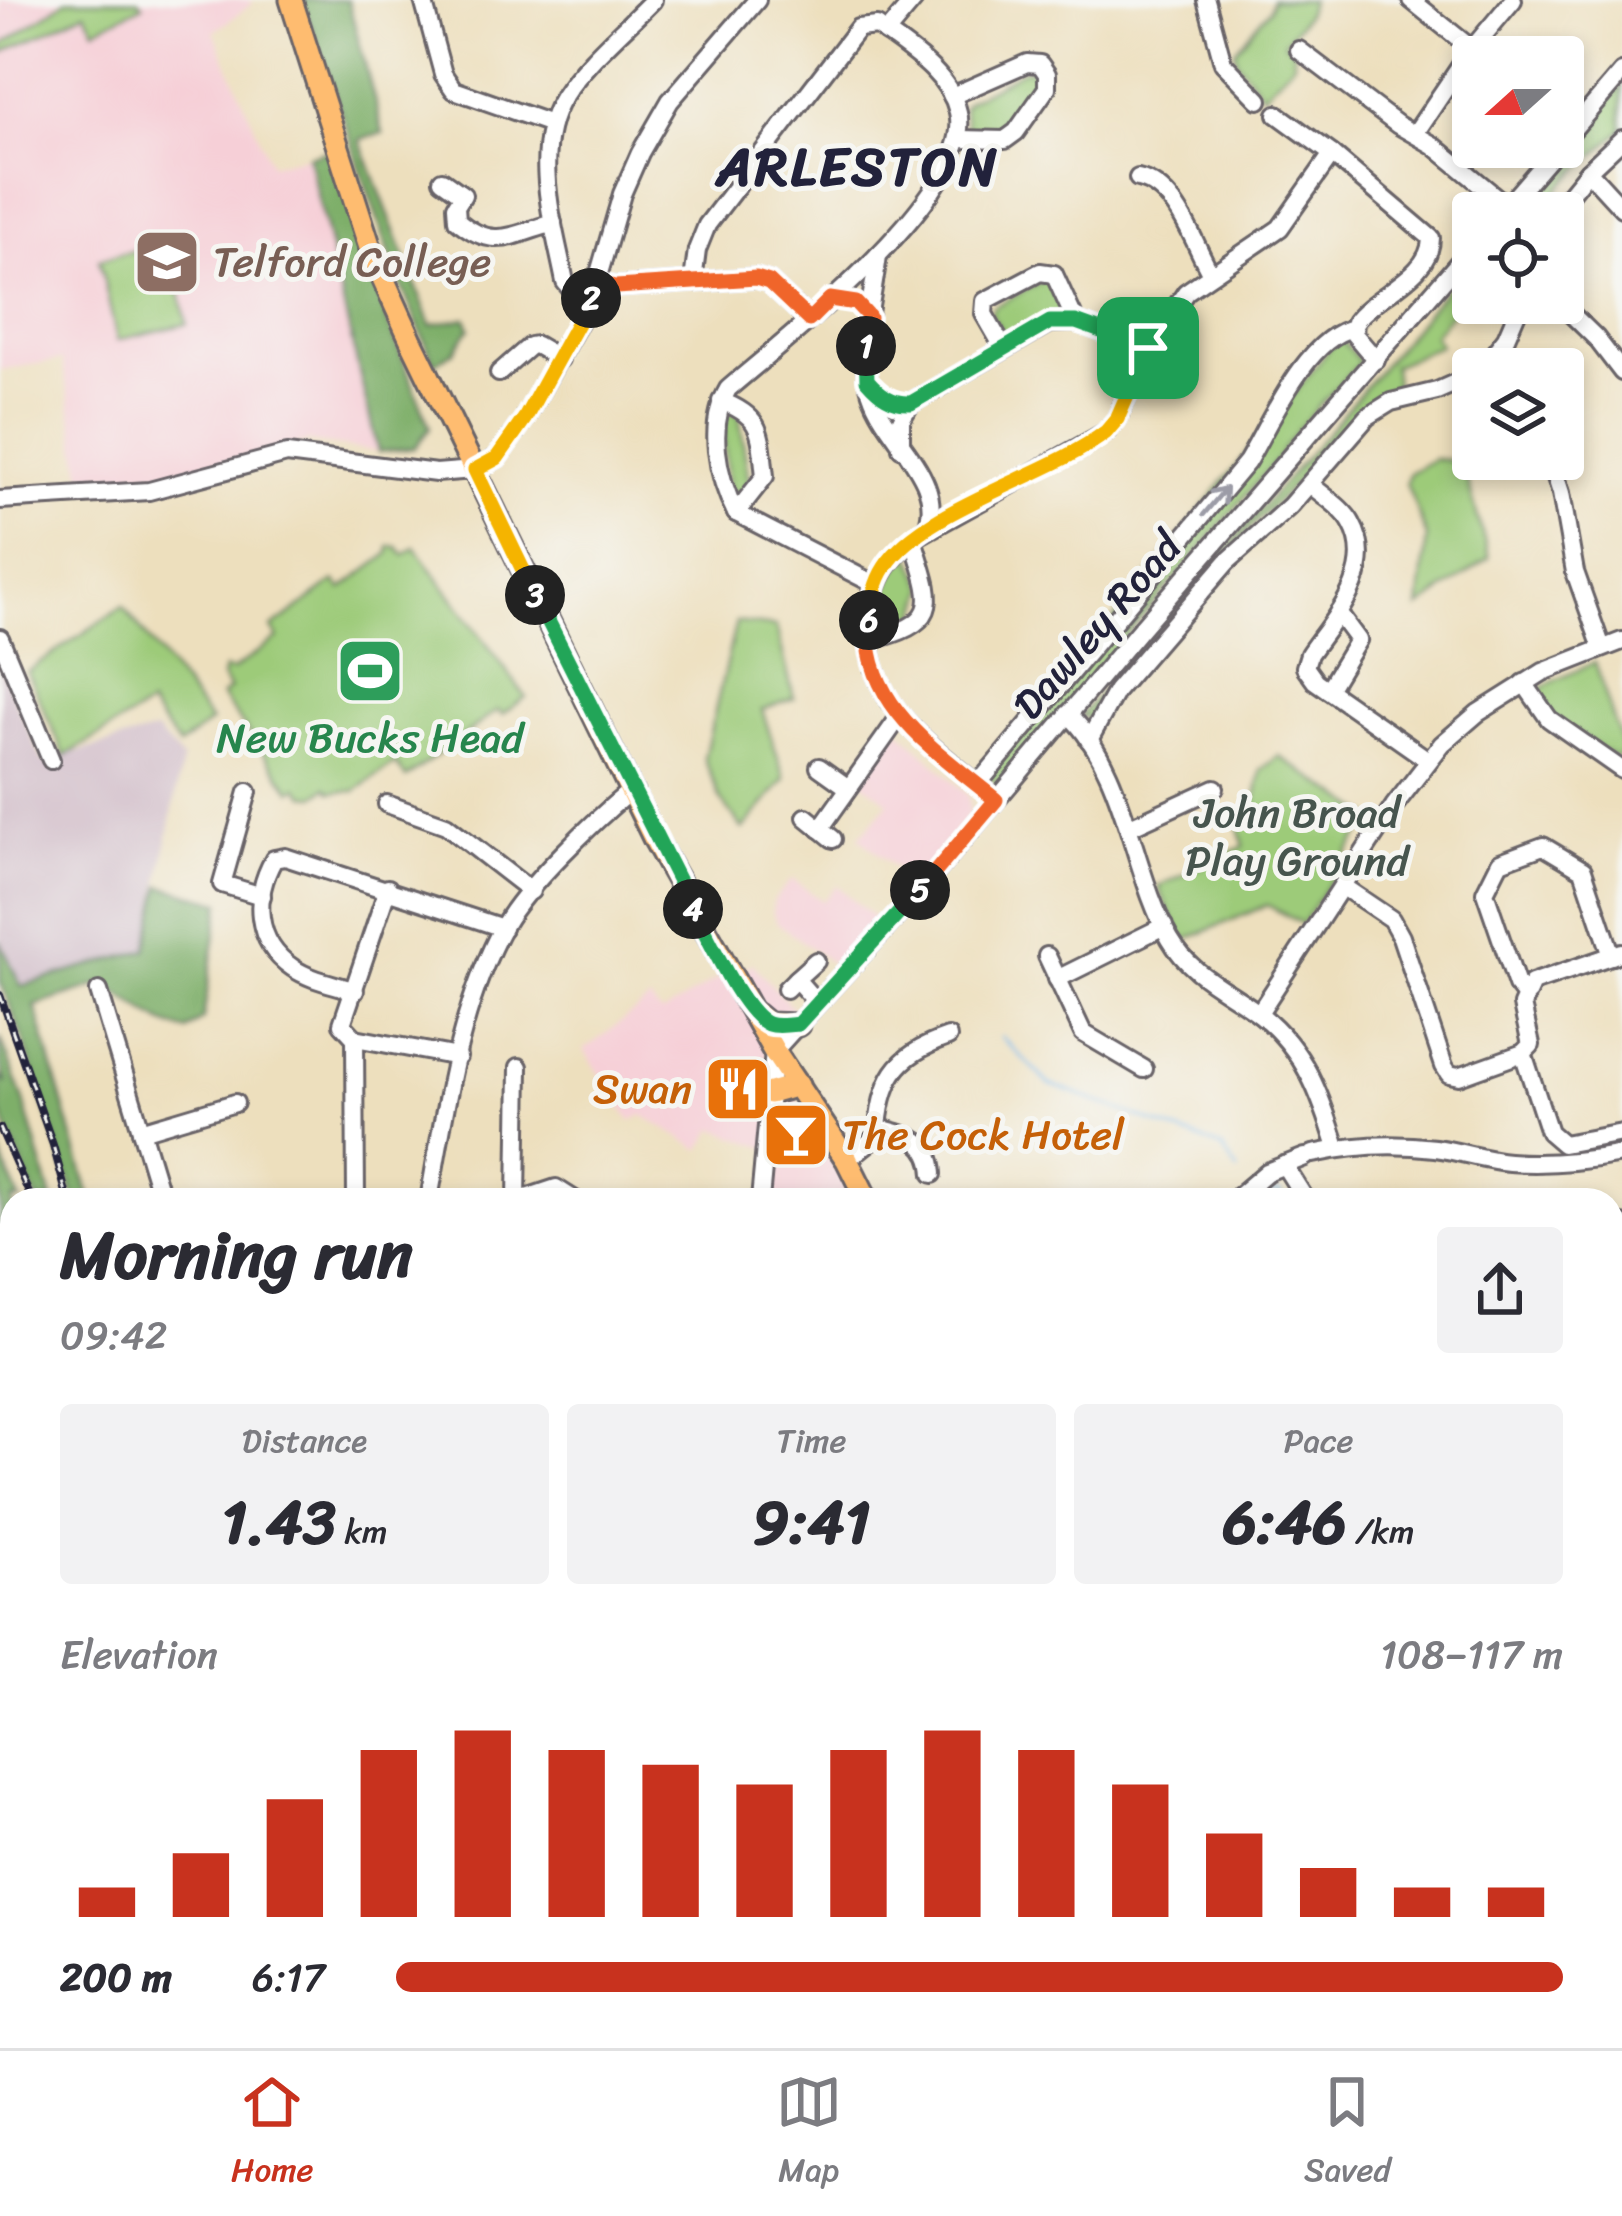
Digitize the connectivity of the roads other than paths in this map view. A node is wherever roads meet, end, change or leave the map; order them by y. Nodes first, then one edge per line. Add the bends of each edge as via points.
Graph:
1 (291, 0) edge
2 (423, 0) edge
3 (653, 0) edge
4 (757, 0) edge
5 (914, 0) edge
6 (1206, 0) edge
7 (1411, 0) edge
8 (1514, 0) edge
9 (886, 32) junction
10 (1455, 36) edge
11 (1484, 36) edge
12 (1300, 57) dead end
13 (1622, 72) edge
14 (1452, 79) edge
15 (952, 96) junction
16 (1259, 100) dead end
17 (1277, 114) dead end
18 (1584, 116) edge
19 (551, 124) junction
20 (1416, 132) junction
21 (1622, 139) edge
22 (959, 140) junction
23 (1332, 154) junction
24 (1539, 168) edge
25 (1588, 171) junction
26 (1138, 178) dead end
27 (442, 180) dead end
28 (1485, 192) edge
29 (1519, 192) edge
30 (1571, 192) edge
31 (1622, 208) edge
32 (553, 223) junction
33 (878, 255) junction
34 (1452, 271) edge
35 (1210, 272) junction
36 (693, 281) junction
37 (593, 292) junction
38 (830, 299) junction
39 (869, 317) junction
40 (809, 320) junction
41 (1076, 322) junction
42 (1581, 324) edge
43 (1353, 328) junction
44 (1004, 347) junction
45 (1148, 348) junction
46 (560, 359) junction
47 (1376, 360) junction
48 (1622, 372) edge
49 (499, 373) dead end
50 (867, 380) junction
51 (1452, 385) edge
52 (721, 401) junction
53 (911, 403) junction
54 (902, 448) junction
55 (475, 470) junction
56 (1557, 480) edge
57 (1310, 484) junction
58 (932, 491) junction
59 (0, 498) edge
60 (981, 500) junction
61 (736, 513) junction
62 (918, 536) junction
63 (875, 585) junction
64 (1338, 613) junction
65 (0, 638) edge
66 (868, 641) junction
67 (1622, 641) edge
68 (1602, 648) junction
69 (1524, 683) junction
70 (1328, 690) junction
71 (1068, 714) junction
72 (900, 716) junction
73 (1089, 740) junction
74 (50, 760) dead end
75 (1428, 760) junction
76 (819, 767) dead end
77 (1622, 770) edge
78 (978, 784) junction
79 (847, 787) junction
80 (1215, 788) dead end
81 (630, 791) junction
82 (248, 792) dead end
83 (996, 800) junction
84 (387, 804) dead end
85 (1130, 827) junction
86 (819, 828) dead end
87 (1342, 886) junction
88 (388, 888) junction
89 (531, 891) junction
90 (262, 896) junction
91 (1164, 926) junction
92 (503, 928) junction
93 (1617, 954) edge
94 (1047, 956) dead end
95 (816, 961) dead end
96 (1058, 979) junction
97 (99, 991) dead end
98 (355, 991) junction
99 (1524, 994) junction
100 (817, 1003) junction
101 (747, 1005) junction
102 (1259, 1013) junction
103 (798, 1024) junction
104 (355, 1037) junction
105 (948, 1037) dead end
106 (774, 1051) junction
107 (1523, 1053) junction
108 (458, 1057) junction
109 (519, 1067) dead end
110 (1144, 1069) dead end
111 (798, 1085) junction
112 (770, 1093) junction
113 (236, 1103) dead end
114 (878, 1128) junction
115 (141, 1131) junction
116 (1622, 1133) edge
117 (1337, 1148) junction
118 (1622, 1154) edge
119 (847, 1160) junction
120 (1285, 1165) junction
121 (933, 1174) dead end
122 (158, 1188) edge
123 (356, 1188) edge
124 (431, 1188) edge
125 (519, 1188) edge
126 (761, 1188) edge
127 (861, 1188) edge
128 (1246, 1188) edge
129 (1299, 1188) edge

1 - 55 main road via 372,254
2 - 19 street via 454,90
3 - 19 street via 563,98
4 - 37 street via 650,136 622,194
5 - 9 street
6 - 16 street via 1223,62
7 - 10 street
8 - 11 street
9 - 15 street
9 - 36 street via 871,24 853,32 707,225
12 - 20 street
13 - 18 street
14 - 20 street
15 - 22 street
15 - 22 street via 1027,63 1047,74 1047,88 1011,137
17 - 23 street
19 - 32 street
20 - 28 street
21 - 25 street
22 - 33 street via 940,181
23 - 35 street via 1280,228
23 - 43 street, Dawley Road via 1431,238 1429,254
24 - 29 street
25 - 30 street
25 - 31 street
26 - 35 street via 1168,194
27 - 32 street via 463,195 457,220 476,236 493,240
32 - 37 street via 565,282 573,292
33 - 38 street
33 - 39 street
34 - 47 street, Dawley Road
35 - 45 street
36 - 37 street
36 - 40 street via 769,282
37 - 46 street
38 - 39 street via 848,299
38 - 40 street
39 - 50 street
40 - 52 street
41 - 44 street via 1050,322
41 - 44 street via 1054,274 1040,272 985,301
41 - 45 street
42 - 48 street
43 - 47 street
78 -> 43 street, Dawley Road via 1247,462 1311,359
44 - 53 street
45 - 60 street via 1106,432
46 - 49 street via 530,346
46 - 55 street via 497,458
47 - 71 street, Dawley Road
50 - 53 street via 892,400
50 - 54 street
51 - 57 street, Dawley Road via 1377,409
52 - 61 street via 718,453
52 - 61 street via 759,428 765,476
53 - 54 street via 901,420
54 - 58 street
55 - 59 street via 436,473 287,454 149,491
55 - 81 main road
56 - 68 street via 1575,572
57 - 64 street via 1357,536 1359,573
57 - 73 street, Dawley Road via 1228,562 1128,677
58 - 60 street
58 - 62 street via 933,510
60 - 62 street
61 - 63 street
62 - 63 street
62 - 66 street via 930,592 926,612 906,631
63 - 66 street
64 - 70 street via 1358,640
64 - 70 street via 1305,667
65 - 74 street
66 - 72 street via 878,684
67 - 68 street
68 - 69 street
69 - 75 street
69 - 77 street via 1549,719
70 - 75 street
71 - 73 street
71 - 83 street, Dawley Road
72 - 78 street
72 - 79 street
73 - 85 street
75 - 87 street
76 - 79 street
78 - 83 street
79 - 86 street
80 - 85 street
81 - 89 street
81 - 101 main road
82 - 90 street via 222,884
83 - 100 street, Dawley Road
84 - 89 street via 446,825
85 - 91 street
87 - 102 street
87 - 107 street via 1391,919 1402,937 1449,1073
88 - 90 street via 280,856
88 - 92 street
88 - 98 street
89 - 92 street
90 - 98 street via 262,928 281,958
91 - 96 street
91 - 102 street via 1187,963
92 - 108 street
93 - 99 street via 1544,978
93 - 99 street via 1583,870 1543,846 1500,862 1485,892
94 - 96 street
95 - 100 street via 791,984
96 - 110 street via 1083,1033
97 - 115 street
98 - 104 street via 342,1024
99 - 107 street via 1531,1045
100 - 103 street, Dawley Road
101 - 103 main road via 768,1024
101 - 106 main road
102 - 117 street via 1310,1072
103 - 106 street, Dawley Road
104 - 108 street
104 - 123 street
105 - 114 street via 892,1072
106 - 111 main road
106 - 112 street
107 - 116 street via 1549,1132 1563,1144
108 - 124 street
109 - 125 street
111 - 112 main road
111 - 119 main road
112 - 126 street
113 - 115 street via 212,1101
114 - 119 street via 867,1148
114 - 121 street via 920,1140
115 - 122 street
117 - 118 street via 1437,1148 1552,1163
117 - 120 street
119 - 127 main road
120 - 128 street
120 - 129 street

